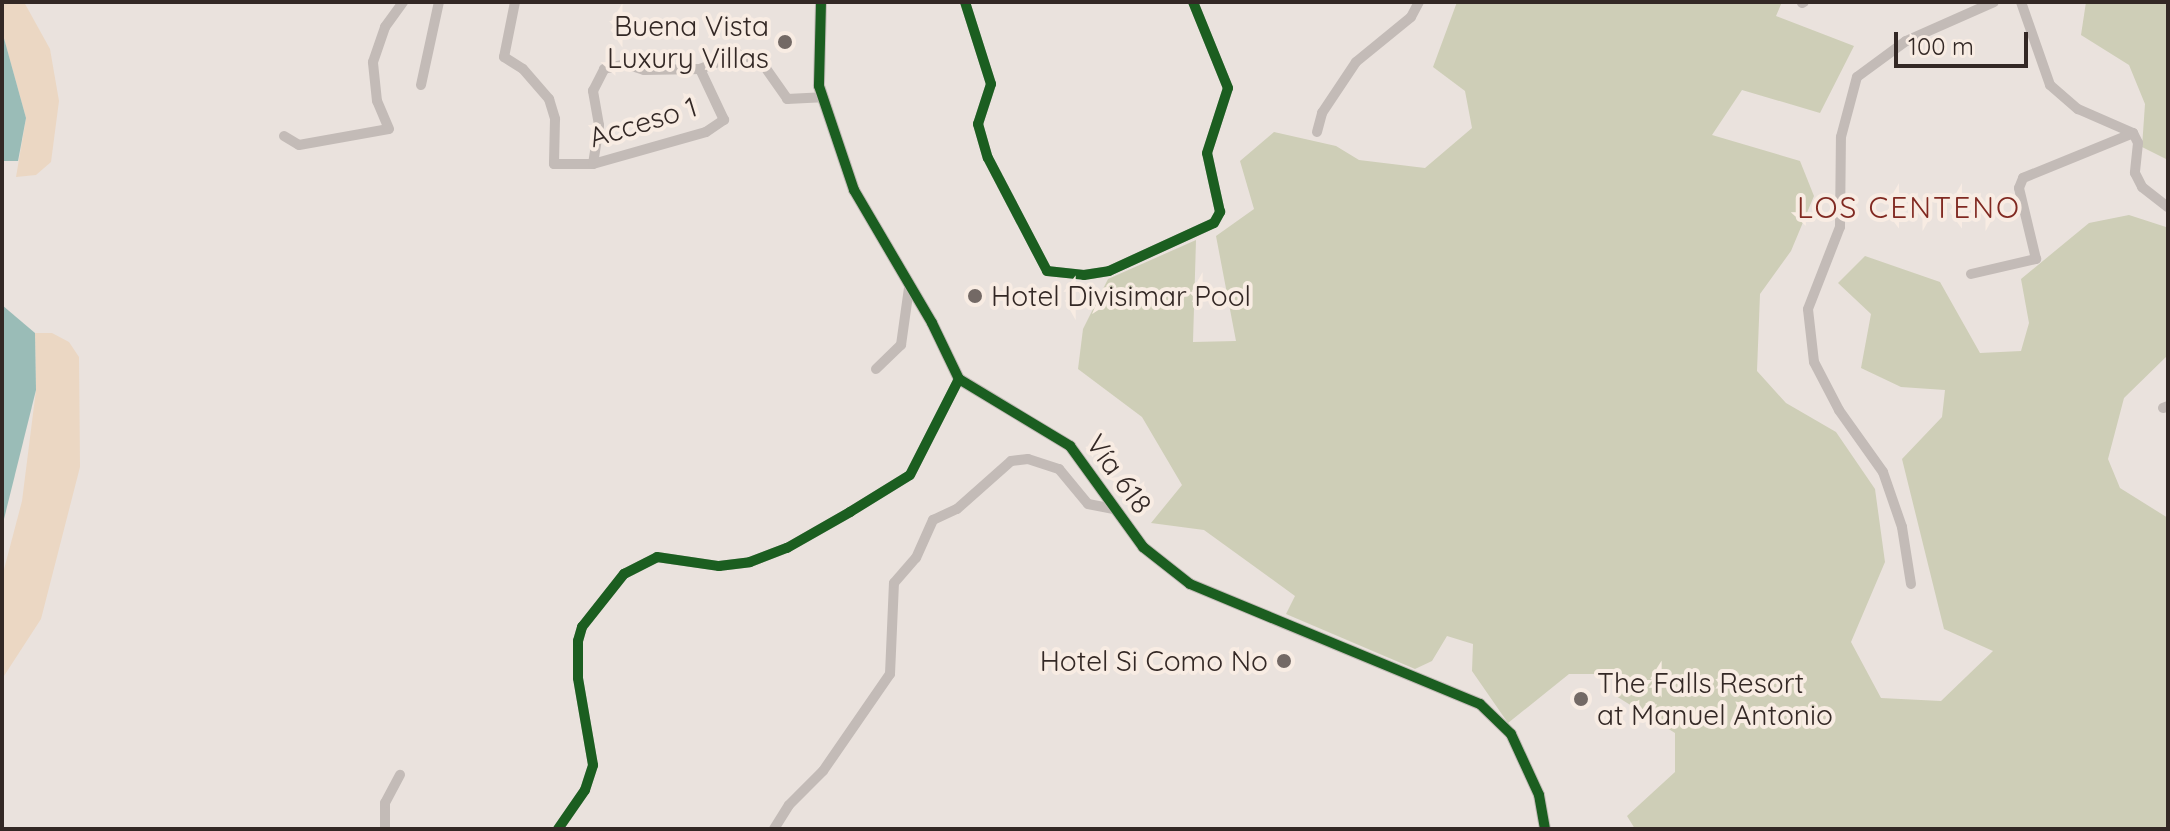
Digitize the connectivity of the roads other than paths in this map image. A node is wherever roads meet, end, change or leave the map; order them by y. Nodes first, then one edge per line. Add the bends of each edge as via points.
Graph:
1 (403, 2) edge
2 (439, 2) edge
3 (515, 2) edge
4 (821, 2) edge
5 (965, 2) edge
6 (1193, 2) edge
7 (1419, 2) edge
8 (1994, 2) edge
9 (2021, 2) edge
10 (700, 69) junction
11 (421, 85) dead end
12 (822, 97) junction
13 (1317, 132) dead end
14 (2133, 133) junction
15 (284, 136) dead end
16 (593, 164) junction
17 (2168, 207) edge
18 (1971, 274) dead end
19 (909, 288) junction
20 (876, 369) dead end
21 (959, 379) junction
22 (1113, 509) junction
23 (1911, 584) dead end
24 (400, 775) dead end
25 (385, 829) edge
26 (558, 829) edge
27 (774, 829) edge
28 (1545, 829) edge

1 - 15 street via 385,27 373,62 377,101 389,129 299,145
2 - 11 street
3 - 16 street, Acceso 1 via 504,57 523,69 549,99 555,119 554,164
4 - 12 street
5 - 6 street via 991,84 978,124 988,158 1047,271 1084,275 1109,271 1214,223 1220,212 1207,153 1228,88
7 - 13 street via 1411,17 1356,62 1322,113
8 - 23 street via 1906,41 1857,77 1841,137 1840,227 1808,309 1814,362 1839,410 1883,472 1902,527
9 - 14 street via 2050,85 2078,109
10 - 12 street, Acceso 1 via 747,55 765,67 787,99
10 - 16 street, Acceso 1 via 724,120 706,132
10 - 16 street via 644,70 626,64 604,69 593,91 599,125
12 - 19 street via 854,190
14 - 17 street via 2138,143 2135,173 2142,187
14 - 18 street via 2023,178 2019,188 2036,259
19 - 20 street via 901,345
19 - 21 street
21 - 22 street, Vía 618 via 1070,446
21 - 26 street via 910,475 850,512 787,548 750,562 719,566 657,557 624,574 582,627 578,641 578,678 593,765 585,790
22 - 27 street via 1088,504 1059,469 1028,459 1011,461 957,509 933,520 916,558 894,583 890,674 823,771 789,805
22 - 28 street, Vía 618 via 1143,547 1190,584 1480,704 1511,734 1539,795
24 - 25 street via 385,803

